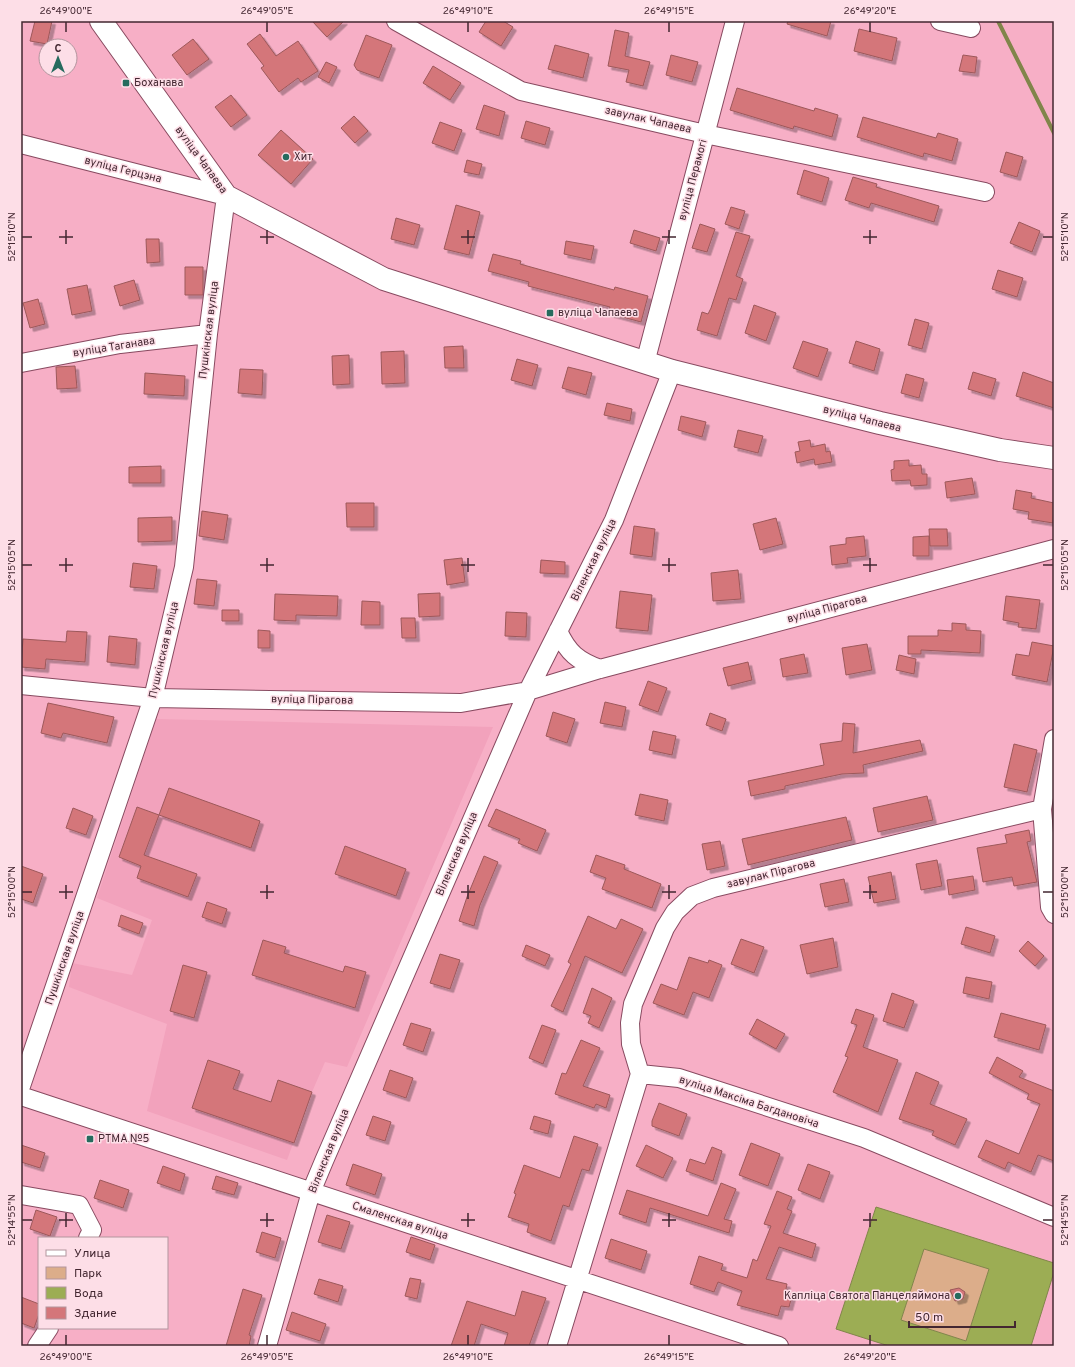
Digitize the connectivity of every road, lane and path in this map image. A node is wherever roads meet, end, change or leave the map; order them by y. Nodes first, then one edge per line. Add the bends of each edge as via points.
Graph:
1 (101, 21) edge
2 (396, 21) edge
3 (735, 21) edge
4 (940, 21) edge
5 (971, 28) dead end
6 (705, 134) junction
7 (21, 144) edge
8 (985, 192) dead end
9 (226, 196) junction
10 (208, 334) junction
11 (645, 362) junction
12 (21, 363) edge
13 (672, 371) junction
14 (1054, 458) edge
15 (1054, 549) edge
16 (558, 631) junction
17 (600, 670) junction
18 (21, 685) edge
19 (528, 691) junction
20 (153, 698) junction
21 (1054, 739) edge
22 (1042, 809) junction
23 (1054, 914) edge
24 (640, 1074) junction
25 (21, 1086) edge
26 (21, 1096) edge
27 (311, 1192) junction
28 (21, 1195) edge
29 (1054, 1217) edge
30 (88, 1237) edge
31 (576, 1279) junction
32 (48, 1329) edge
33 (37, 1346) edge
34 (267, 1346) edge
35 (557, 1346) edge
36 (779, 1346) edge

1 - 9 main road, вуліца Чапаева
2 - 6 street, завулак Чапаева via 521,91
3 - 6 street, вуліца Перамогі
4 - 5 street
6 - 8 street, завулак Чапаева
6 - 11 street, вуліца Перамогі
7 - 9 street, вуліца Герцэна
9 - 10 street, Пушкінская вуліца
9 - 11 main road, вуліца Чапаева via 384,279
10 - 12 street, вуліца Таганава via 120,344
10 - 20 street, Пушкінская вуліца via 184,567
11 - 13 main road, вуліца Чапаева
13 - 14 main road, вуліца Чапаева via 880,423 1000,450
13 - 16 street, Віленская вуліца via 614,520
15 - 17 street, вуліца Пірагова
16 - 17 street via 572,654 583,663
16 - 19 street, Віленская вуліца
17 - 19 street, вуліца Пірагова
18 - 20 street, вуліца Пірагова
19 - 20 street, вуліца Пірагова via 461,702
19 - 27 street, Віленская вуліца
20 - 25 street, Пушкінская вуліца
21 - 22 street
22 - 23 street via 1050,907
22 - 24 street, завулак Пірагова via 713,888 692,896 675,912 665,928 633,1004 630,1023 631,1044
24 - 29 street, вуліца Максіма Багдановіча via 679,1078 864,1138
24 - 31 street
26 - 27 street, Смаленская вуліца
27 - 31 street, Смаленская вуліца
27 - 34 street, Віленская вуліца
28 - 30 street via 78,1205 92,1230
31 - 35 street
31 - 36 street, Смаленская вуліца
32 - 33 street

